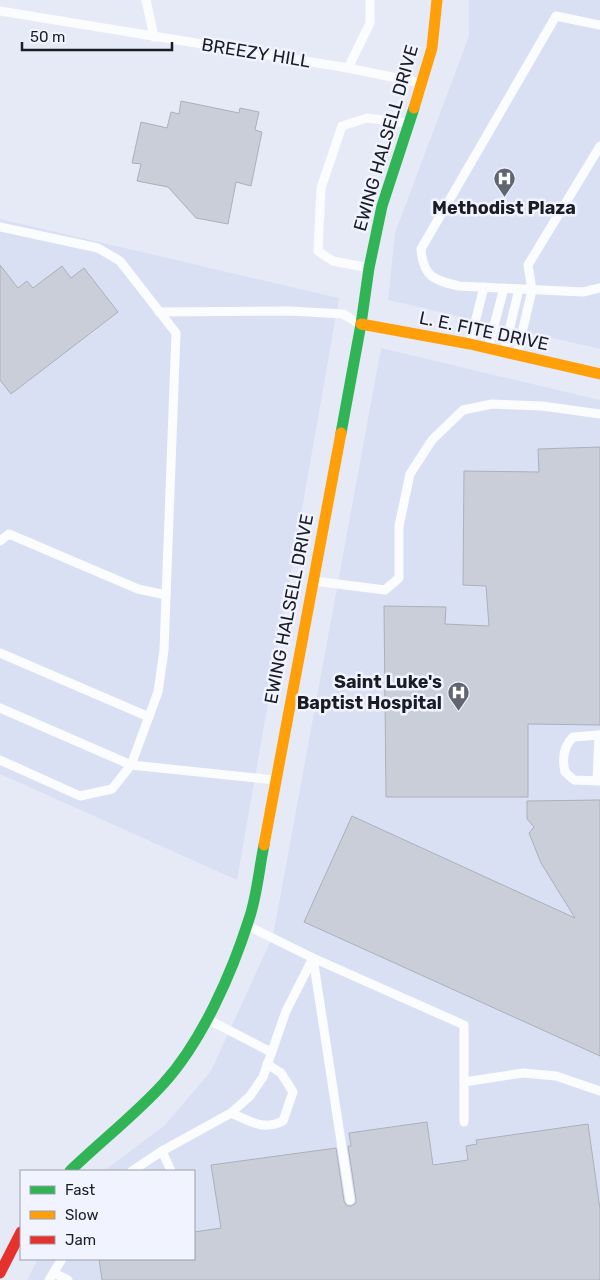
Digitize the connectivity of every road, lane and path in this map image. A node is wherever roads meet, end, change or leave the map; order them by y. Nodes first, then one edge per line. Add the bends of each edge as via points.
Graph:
1 (146, 0) edge
2 (370, 0) edge
3 (436, 0) edge
4 (0, 11) edge
5 (600, 25) edge
6 (154, 37) junction
7 (348, 68) junction
8 (422, 84) junction
9 (409, 123) junction
10 (600, 146) edge
11 (0, 227) edge
12 (369, 268) junction
13 (484, 286) junction
14 (504, 288) junction
15 (600, 288) edge
16 (519, 289) junction
17 (532, 290) junction
18 (159, 312) junction
19 (361, 324) junction
20 (470, 344) junction
21 (488, 348) junction
22 (504, 352) junction
23 (517, 355) junction
24 (600, 374) edge
25 (600, 414) edge
26 (0, 542) edge
27 (312, 581) junction
28 (166, 595) junction
29 (0, 653) edge
30 (0, 708) edge
31 (149, 717) junction
32 (599, 735) edge
33 (0, 760) edge
34 (132, 766) junction
35 (275, 780) junction
36 (599, 781) edge
37 (247, 925) junction
38 (313, 958) junction
39 (206, 1019) junction
40 (272, 1052) junction
41 (267, 1064) junction
42 (464, 1082) junction
43 (600, 1091) edge
44 (231, 1112) junction
45 (464, 1122) dead end
46 (162, 1151) junction
47 (71, 1170) edge
48 (134, 1170) edge
49 (171, 1170) edge
50 (350, 1200) dead end
51 (20, 1234) edge
52 (61, 1260) edge
53 (0, 1273) edge
54 (51, 1276) edge
55 (68, 1280) edge

1 - 6 lane
2 - 7 lane via 370,23
3 - 8 street, EWING HALSELL DRIVE via 432,48
4 - 6 lane, BREEZY HILL
5 - 13 lane via 556,16 421,249 422,263 429,274 459,286
6 - 7 lane, BREEZY HILL
7 - 8 lane, BREEZY HILL
8 - 9 street, EWING HALSELL DRIVE
9 - 12 street, EWING HALSELL DRIVE via 382,206
9 - 12 lane via 367,118 342,126 321,188 318,251 333,261
10 - 17 lane via 528,266
11 - 18 lane via 98,248 120,261
12 - 19 street, EWING HALSELL DRIVE
13 - 14 lane
13 - 20 lane
14 - 16 lane
14 - 21 lane
15 - 17 lane via 583,292
16 - 17 lane
16 - 22 lane
17 - 23 lane
18 - 19 lane via 343,314
18 - 28 lane via 176,333
19 - 20 street, L. E. FITE DRIVE
19 - 27 street, EWING HALSELL DRIVE
20 - 21 street, L. E. FITE DRIVE
21 - 22 street, L. E. FITE DRIVE
22 - 23 street, L. E. FITE DRIVE
23 - 24 street, L. E. FITE DRIVE
25 - 27 lane via 542,406 492,404 463,410 432,440 410,474 399,526 399,578 385,590
26 - 28 lane via 9,534 138,590
27 - 35 street, EWING HALSELL DRIVE
28 - 31 lane via 158,692
29 - 31 lane
30 - 34 lane
31 - 34 lane
32 - 36 lane
32 - 36 lane via 573,737 567,743 563,759 564,772 574,780
33 - 34 lane via 80,796 112,789
34 - 35 lane
35 - 37 street, EWING HALSELL DRIVE
37 - 38 lane
37 - 39 street, EWING HALSELL DRIVE
38 - 40 lane via 286,1011
38 - 42 lane via 464,1025
38 - 50 lane
39 - 40 lane
39 - 47 street, EWING HALSELL DRIVE via 186,1054 164,1082
40 - 41 lane
41 - 44 lane via 263,1077 250,1096
41 - 44 lane via 281,1073 293,1092 283,1121 273,1126 260,1126
42 - 43 lane via 523,1073 556,1076
42 - 45 lane
44 - 46 lane
46 - 48 lane
46 - 49 lane
51 - 53 street
52 - 54 lane
54 - 55 lane

